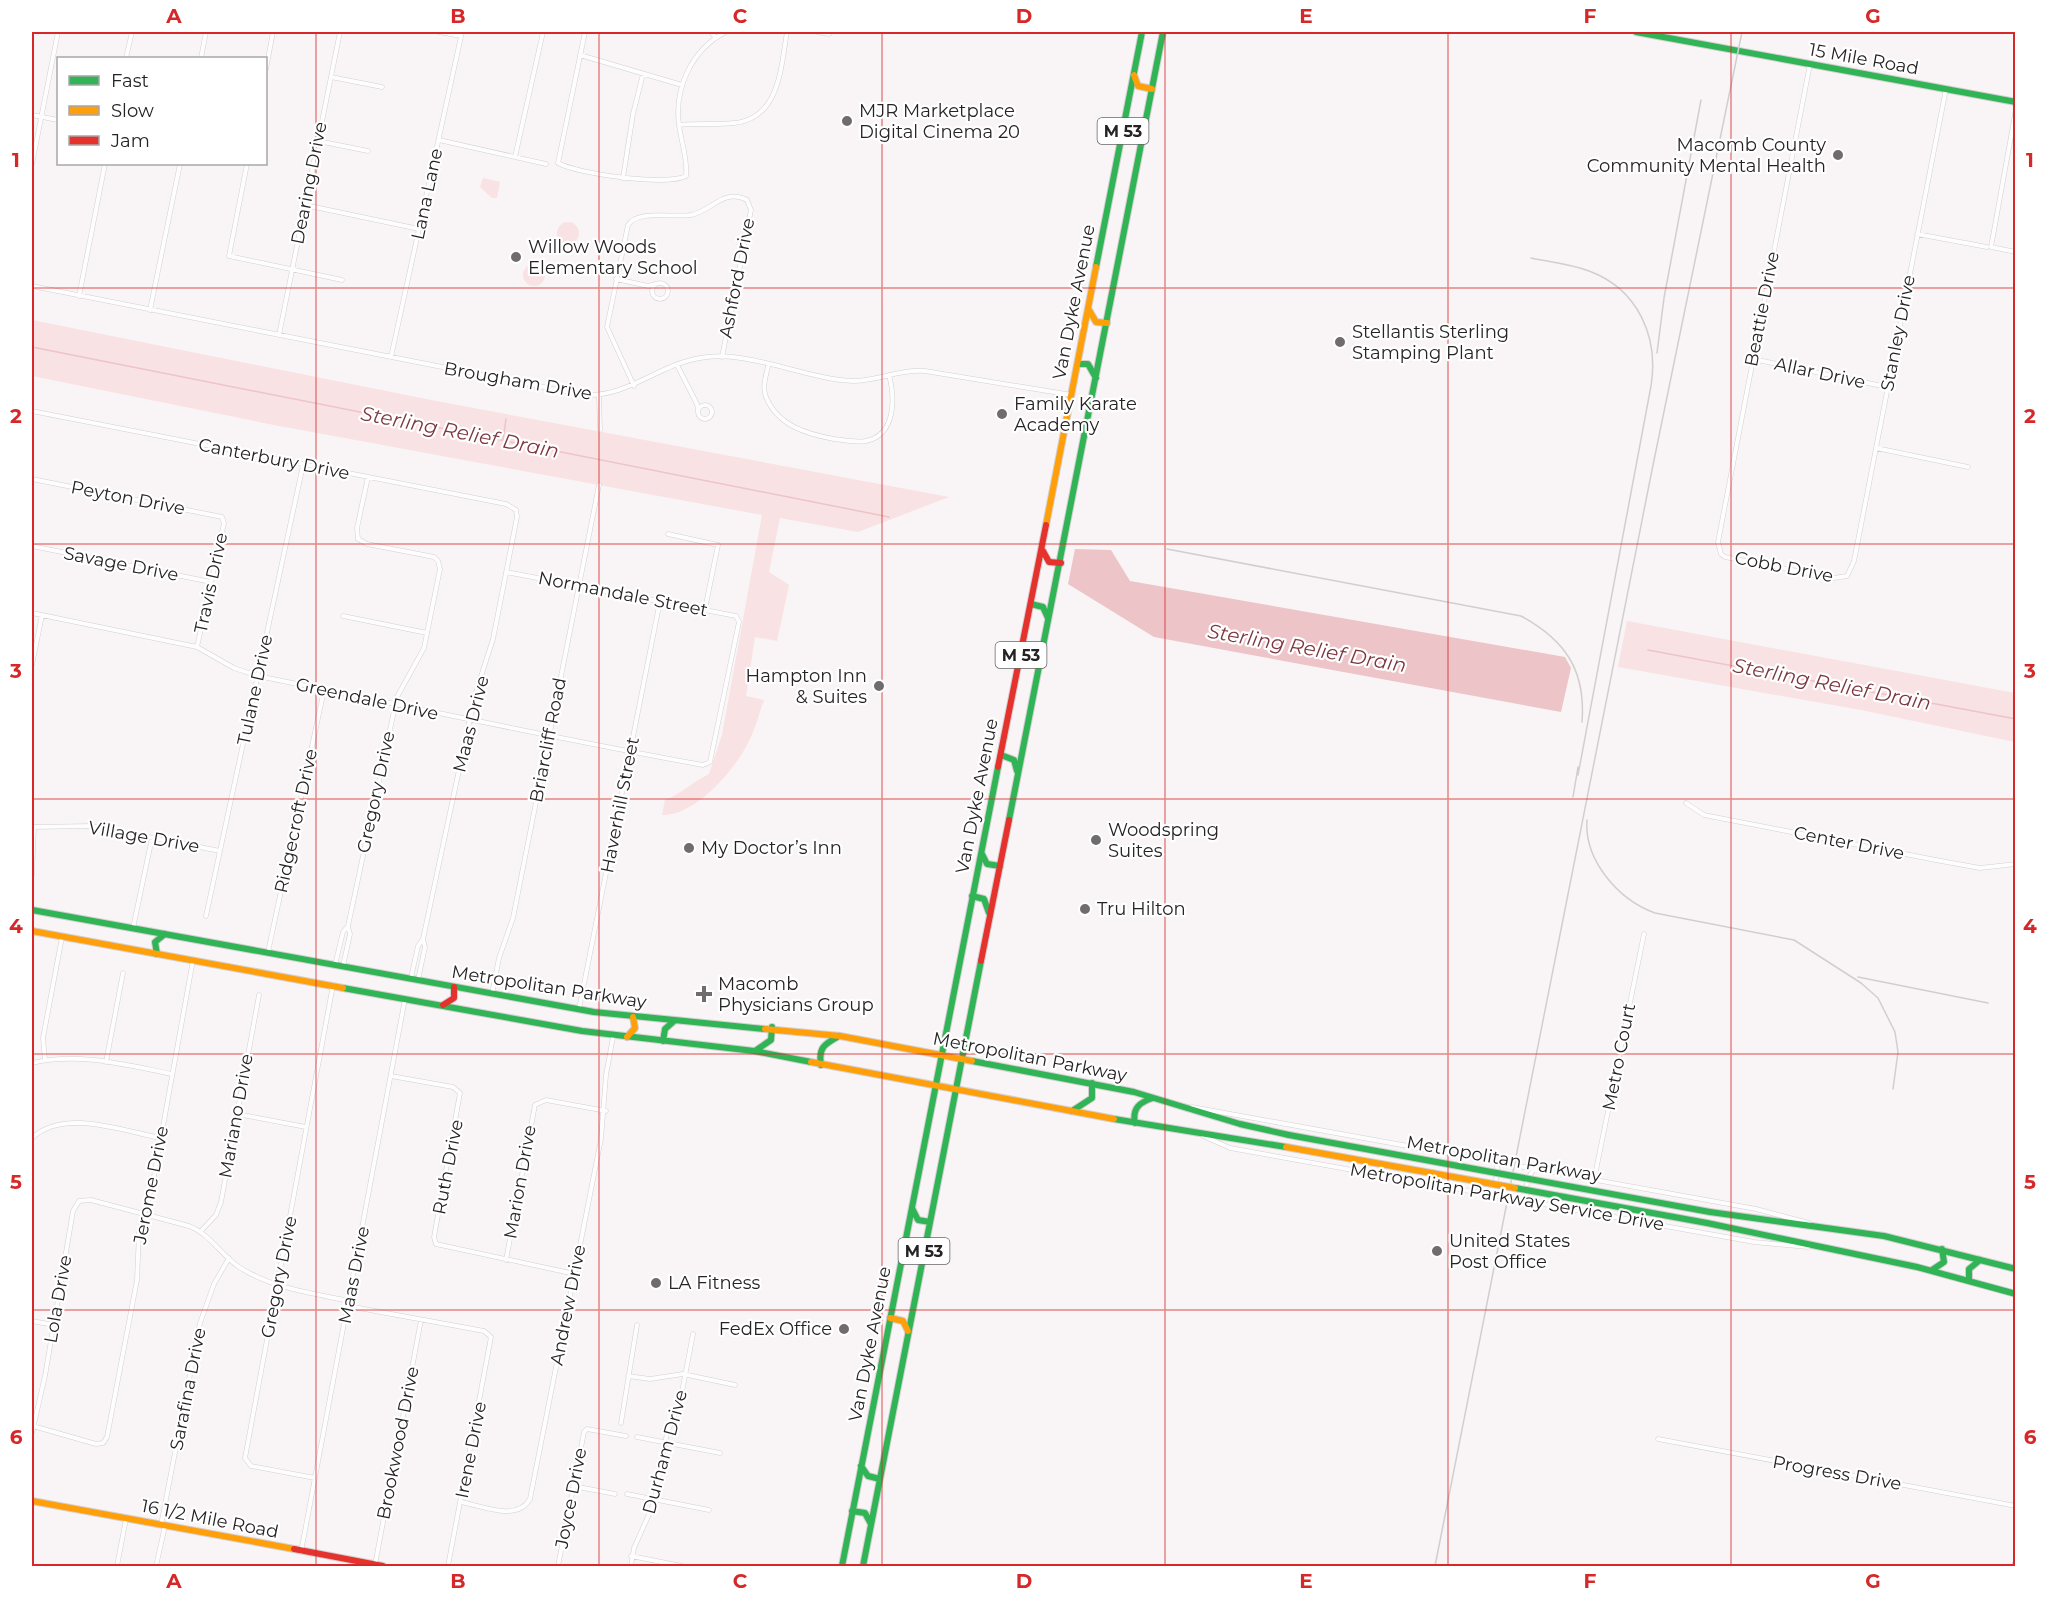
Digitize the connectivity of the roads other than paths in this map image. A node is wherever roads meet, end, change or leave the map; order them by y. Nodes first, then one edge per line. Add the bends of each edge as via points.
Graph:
1 (58, 32) edge
2 (132, 32) edge
3 (206, 32) edge
4 (273, 32) edge
5 (340, 32) edge
6 (439, 32) edge
7 (543, 32) edge
8 (585, 32) edge
9 (711, 32) edge
10 (726, 32) edge
11 (787, 32) edge
12 (817, 32) edge
13 (1142, 32) edge
14 (1163, 32) edge
15 (1636, 32) edge
16 (829, 33) edge
17 (462, 34) edge
18 (715, 37) junction
19 (828, 39) dead end
20 (580, 55) junction
21 (126, 57) edge
22 (201, 57) edge
23 (267, 64) edge
24 (1810, 64) junction
25 (643, 74) junction
26 (1134, 74) junction
27 (331, 77) junction
28 (682, 85) junction
29 (382, 87) dead end
30 (1152, 89) junction
31 (1946, 89) junction
32 (2016, 102) edge
33 (2016, 109) edge
34 (32, 115) edge
35 (41, 116) junction
36 (57, 120) edge
37 (1124, 123) junction
38 (679, 125) junction
39 (1143, 136) junction
40 (438, 140) junction
41 (318, 141) junction
42 (368, 151) dead end
43 (515, 157) junction
44 (32, 164) edge
45 (546, 164) dead end
46 (105, 165) edge
47 (180, 165) edge
48 (247, 165) edge
49 (623, 178) junction
50 (305, 205) junction
51 (419, 229) junction
52 (1917, 234) junction
53 (1989, 247) junction
54 (2016, 252) edge
55 (292, 269) junction
56 (616, 279) junction
57 (342, 280) dead end
58 (656, 284) junction
59 (32, 286) edge
60 (648, 286) junction
61 (653, 290) junction
62 (79, 296) junction
63 (150, 310) junction
64 (1088, 310) junction
65 (1107, 323) junction
66 (279, 335) junction
67 (391, 357) junction
68 (722, 357) junction
69 (1753, 359) junction
70 (1078, 364) junction
71 (677, 365) junction
72 (768, 365) junction
73 (889, 375) junction
74 (1096, 378) junction
75 (634, 386) junction
76 (1887, 387) junction
77 (1072, 395) junction
78 (599, 396) junction
79 (698, 404) junction
80 (705, 405) junction
81 (32, 411) edge
82 (698, 411) junction
83 (600, 430) dead end
84 (1876, 448) junction
85 (303, 465) junction
86 (1968, 467) dead end
87 (368, 477) junction
88 (32, 479) edge
89 (599, 485) dead end
90 (516, 510) joint
91 (223, 519) joint
92 (668, 534) dead end
93 (32, 546) edge
94 (1042, 548) junction
95 (1721, 554) joint
96 (1061, 563) junction
97 (506, 572) junction
98 (1847, 576) joint
99 (211, 582) junction
100 (579, 585) junction
101 (660, 601) junction
102 (1031, 604) junction
103 (705, 609) junction
104 (32, 613) edge
105 (42, 615) junction
106 (343, 616) dead end
107 (1049, 621) junction
108 (427, 633) junction
109 (197, 646) junction
110 (32, 664) edge
111 (258, 676) junction
112 (324, 690) junction
113 (395, 705) junction
114 (469, 721) junction
115 (549, 736) junction
116 (631, 752) junction
117 (1001, 755) junction
118 (708, 764) joint
119 (1018, 774) junction
120 (1686, 803) dead end
121 (33, 827) edge
122 (152, 838) junction
123 (982, 850) junction
124 (220, 851) junction
125 (2016, 864) edge
126 (1000, 866) junction
127 (32, 875) edge
128 (972, 896) junction
129 (32, 910) edge
130 (206, 916) dead end
131 (990, 917) junction
132 (348, 926) junction
133 (133, 928) junction
134 (32, 931) edge
135 (165, 934) junction
136 (1644, 934) dead end
137 (62, 936) junction
138 (423, 939) junction
139 (268, 952) junction
140 (157, 954) junction
141 (193, 960) junction
142 (335, 965) junction
143 (343, 966) junction
144 (123, 973) dead end
145 (411, 978) junction
146 (418, 980) junction
147 (333, 985) junction
148 (454, 987) junction
149 (492, 994) junction
150 (259, 995) dead end
151 (405, 999) junction
152 (443, 1006) junction
153 (579, 1009) junction
154 (633, 1017) junction
155 (675, 1021) junction
156 (772, 1027) junction
157 (614, 1036) junction
158 (840, 1036) junction
159 (627, 1038) junction
160 (663, 1041) junction
161 (754, 1051) junction
162 (941, 1055) junction
163 (962, 1059) junction
164 (45, 1060) junction
165 (106, 1062) junction
166 (32, 1063) edge
167 (821, 1065) junction
168 (172, 1074) junction
169 (391, 1076) junction
170 (1092, 1083) junction
171 (935, 1087) junction
172 (955, 1091) junction
173 (1154, 1097) junction
174 (1178, 1105) junction
175 (606, 1111) junction
176 (1072, 1112) junction
177 (237, 1114) junction
178 (1135, 1123) junction
179 (306, 1127) junction
180 (1197, 1133) junction
181 (32, 1138) edge
182 (161, 1138) junction
183 (1495, 1162) junction
184 (1535, 1169) junction
185 (1594, 1180) junction
186 (1488, 1194) junction
187 (1529, 1202) junction
188 (912, 1207) junction
189 (144, 1214) junction
190 (930, 1222) junction
191 (1819, 1226) junction
192 (201, 1231) junction
193 (1820, 1247) junction
194 (1942, 1249) junction
195 (229, 1258) junction
196 (506, 1260) junction
197 (1981, 1260) junction
198 (2016, 1269) edge
199 (1931, 1270) junction
200 (575, 1274) junction
201 (1969, 1281) junction
202 (277, 1284) junction
203 (2016, 1294) edge
204 (348, 1303) junction
205 (890, 1318) junction
206 (422, 1320) junction
207 (32, 1321) edge
208 (54, 1325) junction
209 (637, 1325) dead end
210 (693, 1334) dead end
211 (908, 1335) junction
212 (685, 1375) junction
213 (628, 1376) junction
214 (735, 1384) dead end
215 (621, 1423) dead end
216 (33, 1426) edge
217 (32, 1433) edge
218 (626, 1436) dead end
219 (637, 1437) dead end
220 (1658, 1439) dead end
221 (665, 1443) junction
222 (720, 1453) dead end
223 (861, 1465) junction
224 (315, 1478) junction
225 (880, 1479) junction
226 (573, 1486) junction
227 (615, 1494) dead end
228 (627, 1494) dead end
229 (654, 1499) junction
230 (32, 1501) edge
231 (461, 1502) junction
232 (2016, 1506) edge
233 (709, 1510) dead end
234 (852, 1511) junction
235 (126, 1519) junction
236 (871, 1524) junction
237 (163, 1525) junction
238 (302, 1552) junction
239 (632, 1556) junction
240 (375, 1565) edge
241 (117, 1566) edge
242 (156, 1566) edge
243 (383, 1566) edge
244 (448, 1566) edge
245 (558, 1566) edge
246 (631, 1566) edge
247 (682, 1566) edge
248 (842, 1566) edge
249 (863, 1566) edge

1 - 35 street
2 - 21 street
3 - 22 street
4 - 23 street
5 - 27 street, Dearing Drive
6 - 17 street
7 - 43 street
8 - 20 street
9 - 18 street
10 - 18 street
11 - 38 street via 774,97 758,116 733,123
12 - 16 street
13 - 26 main road, Van Dyke Avenue / M 53
14 - 30 main road, Van Dyke Avenue / M 53
15 - 24 main road, 15 Mile Road
16 - 19 street
17 - 40 street, Lana Lane
18 - 28 street via 698,55
20 - 25 street
20 - 49 street via 558,163
24 - 31 main road, 15 Mile Road
24 - 69 street, Beattie Drive
25 - 28 street
25 - 49 street
26 - 30 main road via 1138,86
26 - 37 main road, Van Dyke Avenue / M 53
27 - 29 street
27 - 41 street, Dearing Drive
28 - 38 street
30 - 39 main road, Van Dyke Avenue / M 53
31 - 32 main road, 15 Mile Road
31 - 52 street, Stanley Drive
33 - 53 street
34 - 35 street
35 - 36 street
35 - 44 street
37 - 39 main road via 1137,126
37 - 64 main road, Van Dyke Avenue / M 53
38 - 49 street via 686,176
39 - 65 main road, Van Dyke Avenue / M 53
40 - 43 street
40 - 51 street, Lana Lane
41 - 42 street
41 - 50 street, Dearing Drive
43 - 45 street
46 - 62 street
47 - 63 street
48 - 55 street via 229,256
50 - 51 street
50 - 55 street, Dearing Drive
51 - 67 street, Lana Lane
52 - 53 street
52 - 76 street, Stanley Drive
53 - 54 street
55 - 57 street
55 - 66 street, Dearing Drive
56 - 60 street
56 - 68 street, Ashford Drive via 628,225 633,219 692,215 728,196 747,200 750,215
56 - 75 street via 607,327
58 - 60 street
58 - 61 street
58 - 61 street via 667,286 666,296 657,299
59 - 62 street, Brougham Drive
60 - 61 street
62 - 63 street, Brougham Drive
63 - 66 street, Brougham Drive
64 - 65 main road via 1096,322
64 - 70 main road, Van Dyke Avenue / M 53
65 - 74 main road, Van Dyke Avenue / M 53
66 - 67 street, Brougham Drive
67 - 78 street, Brougham Drive
68 - 71 street, Brougham Drive
68 - 72 street, Brougham Drive
69 - 76 street, Allar Drive
69 - 95 street, Beattie Drive via 1718,537
70 - 74 main road via 1089,364
70 - 77 main road, Van Dyke Avenue / M 53
71 - 75 street, Brougham Drive
71 - 79 street
72 - 73 street, Brougham Drive via 853,381
72 - 73 street via 766,397 789,424 807,434 854,442 875,437 890,421 893,400
73 - 77 street, Brougham Drive via 925,371
74 - 96 main road, Van Dyke Avenue / M 53
75 - 78 street, Brougham Drive
76 - 84 street, Stanley Drive
77 - 94 main road, Van Dyke Avenue / M 53
78 - 83 street
79 - 80 street
79 - 82 street
80 - 82 street
80 - 82 street via 712,410 711,416 703,418
81 - 85 street, Canterbury Drive
84 - 86 street
84 - 98 street, Stanley Drive via 1854,561
85 - 87 street, Canterbury Drive
85 - 111 street, Tulane Drive
87 - 90 street, Canterbury Drive via 506,504
87 - 108 street, Gregory Drive via 358,539 430,556 439,563
88 - 91 street, Peyton Drive
89 - 100 street, Briarcliff Road
90 - 97 street, Maas Drive
91 - 99 street, Travis Drive
92 - 103 street via 718,544
93 - 99 street, Savage Drive
94 - 96 main road via 1049,562
94 - 102 main road, Van Dyke Avenue / M 53
95 - 98 street, Cobb Drive via 1834,578
96 - 107 main road, Van Dyke Avenue / M 53
97 - 100 street, Normandale Street
97 - 114 street, Maas Drive via 490,651
99 - 109 street, Travis Drive
100 - 101 street, Normandale Street
100 - 115 street, Briarcliff Road
101 - 103 street, Normandale Street
101 - 116 street, Haverhill Street
102 - 107 main road via 1043,607
102 - 117 main road, Van Dyke Avenue / M 53
103 - 118 street, Normandale Street via 738,617
104 - 105 street, Greendale Drive
105 - 109 street, Greendale Drive
105 - 110 street
106 - 108 street
107 - 119 main road, Van Dyke Avenue / M 53
108 - 113 street, Gregory Drive via 421,655 403,683
109 - 111 street, Greendale Drive via 234,668
111 - 112 street, Greendale Drive
111 - 124 street, Tulane Drive
112 - 113 street, Greendale Drive
112 - 139 street, Ridgecroft Drive
113 - 114 street, Greendale Drive
113 - 132 street, Gregory Drive
114 - 115 street, Greendale Drive
114 - 138 street, Maas Drive
115 - 116 street, Greendale Drive
115 - 149 street, Briarcliff Road via 513,918
116 - 118 street, Greendale Drive
116 - 153 street, Haverhill Street
117 - 119 main road via 1014,760
117 - 123 main road, Van Dyke Avenue / M 53
119 - 126 main road, Van Dyke Avenue / M 53
120 - 125 street, Center Drive via 1704,815 1941,861 1980,868
121 - 122 street, Village Drive via 86,826
121 - 127 street
122 - 124 street, Village Drive
122 - 133 street
123 - 126 main road via 987,864
123 - 128 main road, Van Dyke Avenue / M 53
124 - 130 street, Tulane Drive
126 - 131 main road, Van Dyke Avenue / M 53
128 - 131 main road via 984,899
128 - 162 main road, Van Dyke Avenue / M 53
129 - 133 main road, Metropolitan Parkway
131 - 163 main road, Van Dyke Avenue / M 53
132 - 142 street, Gregory Drive
132 - 143 street, Gregory Drive
133 - 135 main road, Metropolitan Parkway
134 - 137 main road, Metropolitan Parkway
135 - 139 main road, Metropolitan Parkway
135 - 140 main road via 155,942
136 - 185 street, Metro Court
137 - 140 main road, Metropolitan Parkway
137 - 164 street via 43,1038
138 - 145 street, Maas Drive
138 - 146 street, Maas Drive
139 - 142 main road, Metropolitan Parkway
140 - 141 main road, Metropolitan Parkway
141 - 147 main road, Metropolitan Parkway
141 - 168 street, Jerome Drive
142 - 143 main road, Metropolitan Parkway
143 - 145 main road, Metropolitan Parkway
144 - 165 street
145 - 146 main road, Metropolitan Parkway
146 - 148 main road, Metropolitan Parkway
147 - 151 main road, Metropolitan Parkway
147 - 179 street, Gregory Drive
148 - 149 main road, Metropolitan Parkway
148 - 152 main road via 454,998
149 - 153 main road, Metropolitan Parkway
150 - 177 street, Mariano Drive
151 - 152 main road, Metropolitan Parkway
151 - 169 street, Maas Drive
152 - 157 main road, Metropolitan Parkway
153 - 154 main road, Metropolitan Parkway
154 - 155 main road, Metropolitan Parkway
154 - 159 main road via 635,1028
155 - 156 main road, Metropolitan Parkway
155 - 160 main road via 665,1029
156 - 158 main road, Metropolitan Parkway
156 - 161 main road via 768,1044
157 - 159 main road, Metropolitan Parkway
157 - 175 street, Andrew Drive via 606,1080
158 - 162 main road, Metropolitan Parkway
158 - 167 main road via 822,1046
159 - 160 main road, Metropolitan Parkway
160 - 161 main road, Metropolitan Parkway
161 - 167 main road, Metropolitan Parkway
162 - 163 main road, Metropolitan Parkway
162 - 171 main road, Van Dyke Avenue / M 53
163 - 170 main road, Metropolitan Parkway
163 - 172 main road, Van Dyke Avenue / M 53
164 - 165 street via 69,1057
164 - 166 street
165 - 168 street
167 - 171 main road, Metropolitan Parkway
168 - 182 street, Jerome Drive
169 - 196 street, Ruth Drive via 459,1090 434,1237 436,1244
169 - 204 street, Maas Drive
170 - 173 main road, Metropolitan Parkway
170 - 176 main road via 1089,1102
171 - 172 main road, Metropolitan Parkway
171 - 188 main road, Van Dyke Avenue / M 53
172 - 176 main road, Metropolitan Parkway
172 - 190 main road, Van Dyke Avenue / M 53
173 - 174 main road, Metropolitan Parkway
173 - 178 main road via 1136,1106
174 - 183 street, Metropolitan Parkway Service Drive
174 - 191 main road, Metropolitan Parkway, bridge via 1289,1135 1710,1212
175 - 196 street, Marion Drive via 543,1100 535,1105
175 - 200 street, Andrew Drive
176 - 178 main road, Metropolitan Parkway
177 - 179 street
177 - 192 street, Mariano Drive via 221,1202 216,1215
178 - 180 main road, Metropolitan Parkway
179 - 202 street, Gregory Drive
180 - 186 street, Metropolitan Parkway Service Drive via 1230,1148
180 - 193 main road, Metropolitan Parkway, bridge via 1707,1223
181 - 182 street via 48,1126 71,1122
182 - 189 street, Jerome Drive
183 - 184 street, Metropolitan Parkway Service Drive
183 - 186 street via 1494,1188
184 - 185 street, Metropolitan Parkway Service Drive
184 - 187 street via 1527,1184
185 - 191 street, Metropolitan Parkway Service Drive via 1756,1209
186 - 187 street, Metropolitan Parkway Service Drive
187 - 193 street, Metropolitan Parkway Service Drive via 1754,1242
188 - 190 main road via 918,1220
188 - 205 main road, Van Dyke Avenue / M 53
189 - 192 street
189 - 208 street, Lola Drive via 91,1200 79,1201 73,1211
189 - 216 street, Jerome Drive via 138,1238 137,1280 107,1437 103,1443 76,1440
190 - 211 main road, Van Dyke Avenue / M 53
191 - 194 main road, Metropolitan Parkway
192 - 195 street
193 - 199 main road, Metropolitan Parkway
194 - 197 main road, Metropolitan Parkway
194 - 199 main road via 1944,1262
195 - 202 street via 248,1272
195 - 237 street, Sarafina Drive via 214,1284 200,1323
196 - 200 street
197 - 198 main road, Metropolitan Parkway
197 - 201 main road via 1969,1269
199 - 201 main road, Metropolitan Parkway
200 - 231 street, Andrew Drive via 530,1499 523,1508 512,1511
201 - 203 main road, Metropolitan Parkway
202 - 204 street
202 - 224 street, Gregory Drive via 246,1462 256,1468
204 - 206 street
204 - 224 street, Maas Drive
205 - 211 main road via 903,1321
205 - 223 main road, Van Dyke Avenue / M 53
206 - 231 street, Irene Drive via 490,1334 492,1342
206 - 240 street, Brookwood Drive
207 - 208 street
208 - 216 street, Lola Drive
209 - 213 street
210 - 212 street, Durham Drive
211 - 225 main road, Van Dyke Avenue / M 53
212 - 213 street via 650,1379
212 - 214 street
212 - 221 street, Durham Drive
213 - 215 street
216 - 217 street, Lola Drive
218 - 226 street, Joyce Drive via 585,1430
219 - 221 street
220 - 232 street, Progress Drive
221 - 222 street
221 - 229 street, Durham Drive
223 - 225 main road via 868,1476
223 - 234 main road, Van Dyke Avenue / M 53
224 - 238 street, Maas Drive
225 - 236 main road, Van Dyke Avenue / M 53
226 - 227 street
226 - 245 street, Joyce Drive
228 - 229 street
229 - 233 street
229 - 239 street, Durham Drive
230 - 235 main road, 16 1/2 Mile Road
231 - 244 street, Irene Drive
234 - 236 main road via 865,1513
234 - 248 main road, Van Dyke Avenue / M 53
235 - 237 main road, 16 1/2 Mile Road
235 - 241 street
236 - 249 main road, Van Dyke Avenue / M 53
237 - 238 main road, 16 1/2 Mile Road
237 - 242 street, Sarafina Drive
238 - 240 main road, 16 1/2 Mile Road
239 - 246 street, Durham Drive
239 - 247 street
240 - 243 main road, 16 1/2 Mile Road

